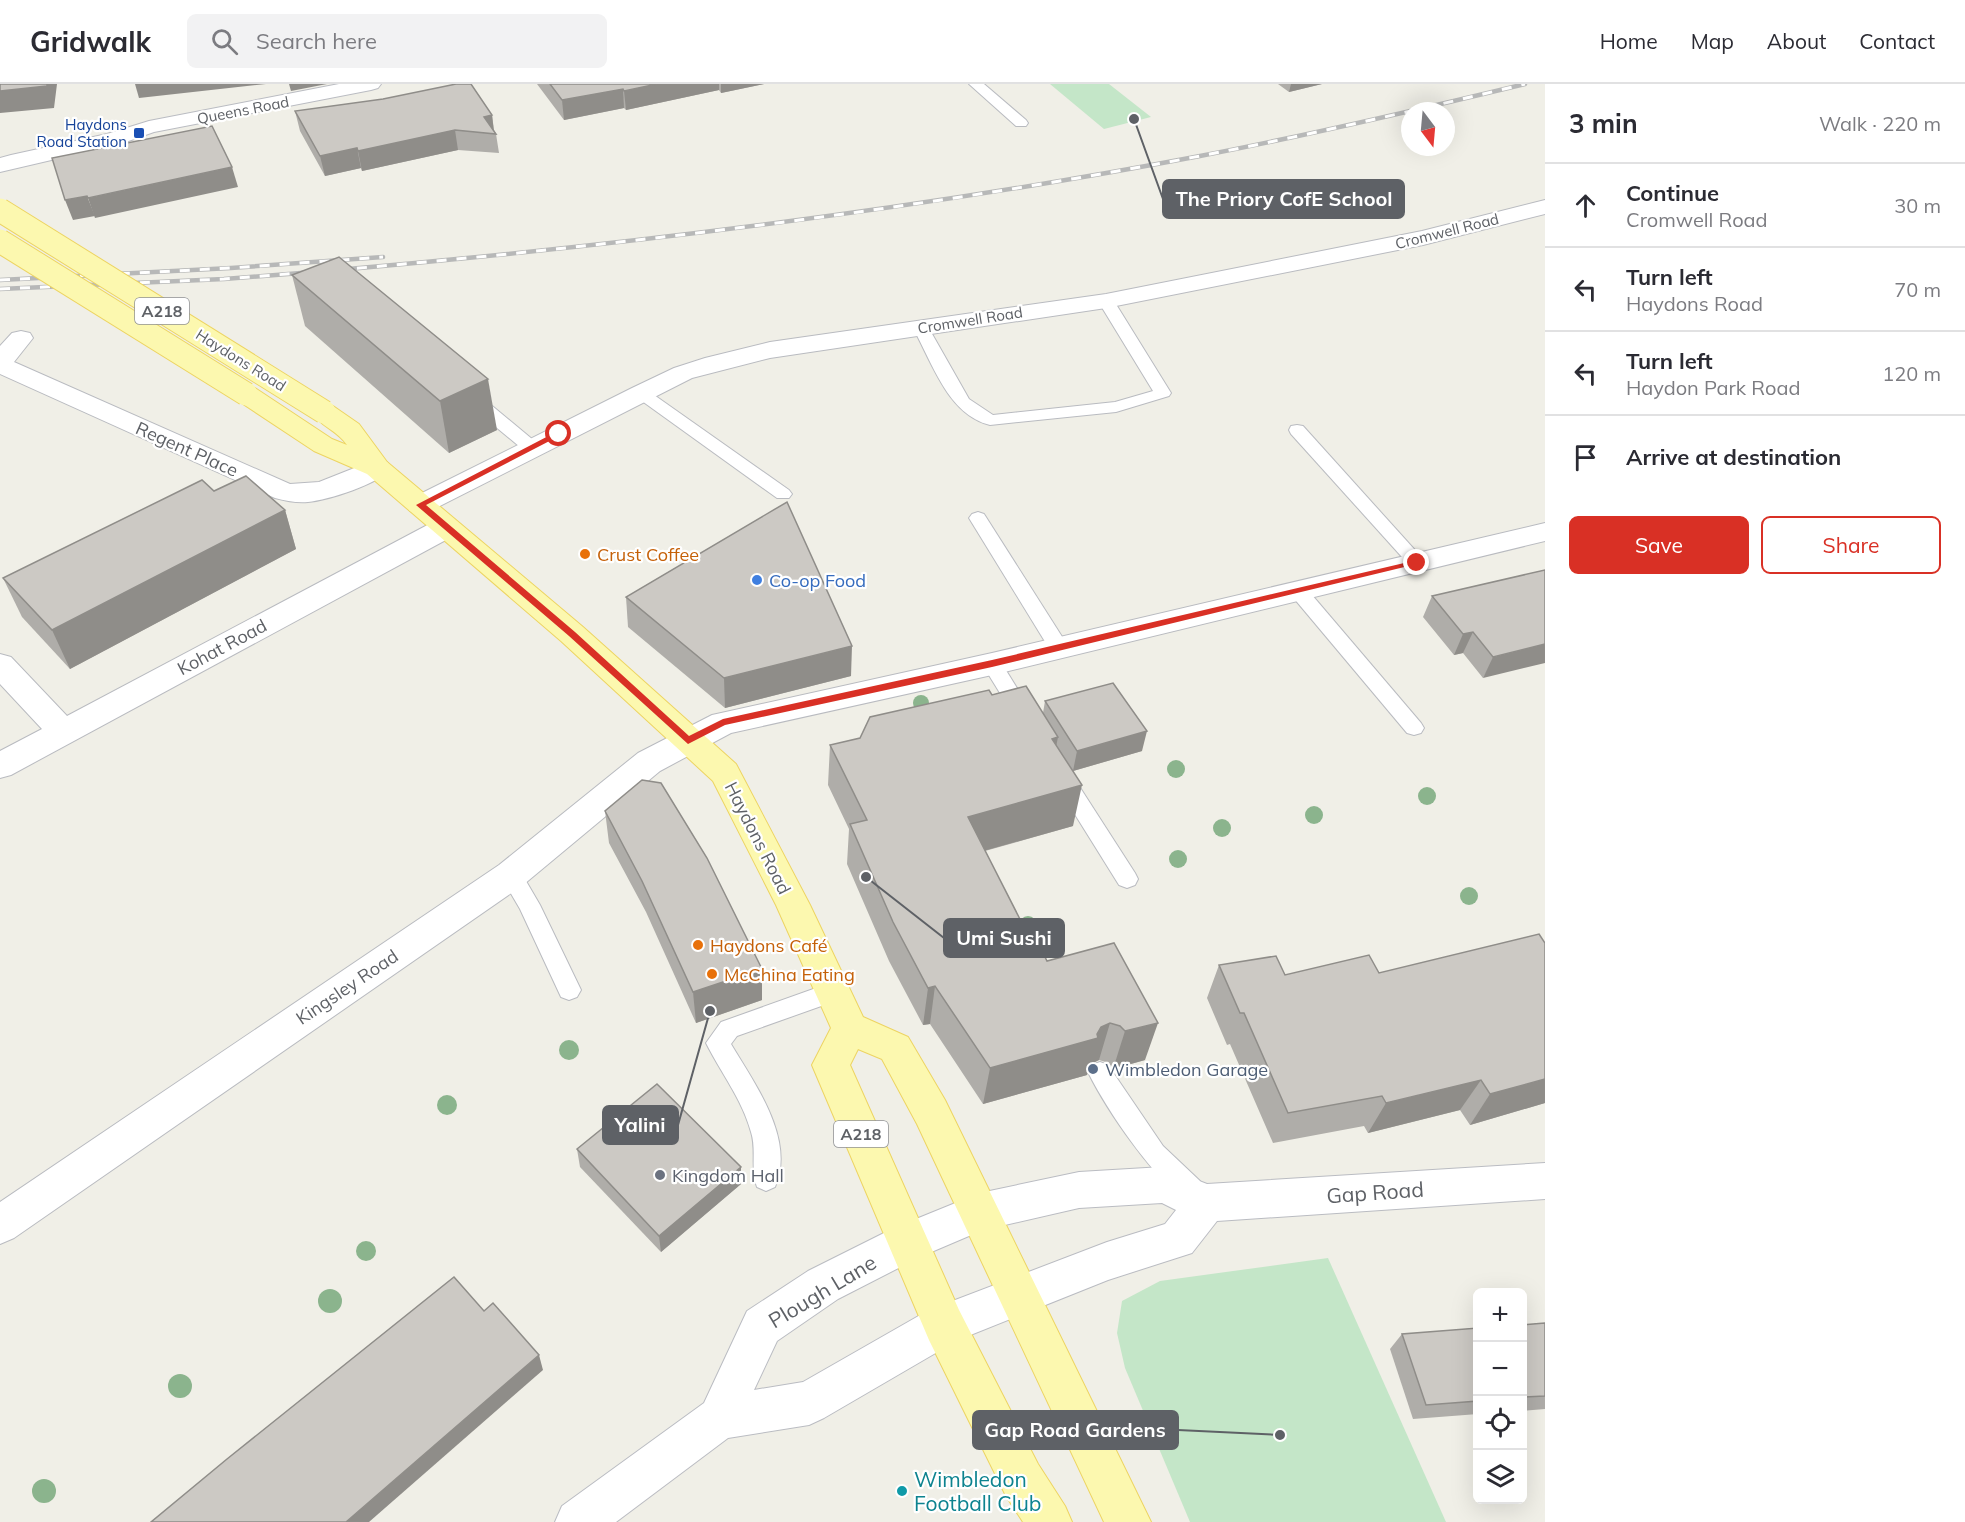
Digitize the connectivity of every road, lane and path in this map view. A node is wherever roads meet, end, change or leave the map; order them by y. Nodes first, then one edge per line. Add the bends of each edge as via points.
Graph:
1 (372, 84) edge
2 (976, 84) edge
3 (1021, 123) dead end
4 (149, 127) junction
5 (0, 148) edge
6 (0, 165) edge
7 (1545, 207) edge
8 (0, 210) edge
9 (0, 241) edge
10 (1106, 301) junction
11 (921, 328) junction
12 (21, 338) dead end
13 (0, 364) edge
14 (458, 387) edge
15 (641, 393) junction
16 (1297, 430) dead end
17 (532, 447) junction
18 (377, 468) junction
19 (783, 494) dead end
20 (420, 505) junction
21 (978, 518) dead end
22 (445, 528) junction
23 (1545, 532) edge
24 (1417, 563) junction
25 (1299, 592) junction
26 (1059, 648) junction
27 (0, 664) edge
28 (992, 664) junction
29 (1031, 727) edge
30 (1414, 728) dead end
31 (62, 731) junction
32 (688, 740) junction
33 (1050, 757) edge
34 (0, 766) edge
35 (511, 875) junction
36 (1127, 879) dead end
37 (569, 990) dead end
38 (834, 992) junction
39 (850, 1028) junction
40 (1100, 1072) edge
41 (766, 1179) dead end
42 (1545, 1181) edge
43 (1206, 1203) junction
44 (980, 1212) junction
45 (0, 1225) edge
46 (908, 1242) junction
47 (1021, 1296) junction
48 (944, 1325) junction
49 (718, 1418) junction
50 (578, 1522) edge
51 (1049, 1522) edge
52 (1128, 1522) edge

1 - 4 street, Queens Road
2 - 3 lane
4 - 5 street, Queens Road via 57,136
4 - 6 street, Queens Road via 128,136
7 - 10 street, Cromwell Road via 1423,238
8 - 18 main road, Haydons Road / A218, bridge via 324,411 350,430
9 - 18 main road, Haydons Road / A218, bridge via 293,427 323,445
10 - 11 street, Cromwell Road
10 - 11 lane via 1162,393 1116,407 990,420 962,402
11 - 15 street, Cromwell Road via 771,350 683,373
12 - 13 street, Regent Place
13 - 18 street, Regent Place via 285,492 316,493
14 - 17 lane
15 - 17 street, Cromwell Road
15 - 19 lane
16 - 24 lane
17 - 20 street, Cromwell Road
18 - 20 main road, Haydons Road / A218
20 - 22 main road, Haydons Road / A218
21 - 26 lane
22 - 31 street, Kohat Road
22 - 32 main road, Haydons Road / A218 via 572,634
23 - 24 street, Kingsley Road
24 - 25 street, Kingsley Road
25 - 26 street, Kingsley Road
25 - 30 lane
26 - 28 street, Kingsley Road
27 - 31 street
28 - 29 lane
28 - 32 street, Kingsley Road via 723,723
31 - 34 street, Kohat Road
32 - 35 street, Kingsley Road via 649,762
32 - 38 main road, Haydons Road / A218 via 725,773
33 - 36 lane
35 - 37 lane
35 - 45 street, Kingsley Road
38 - 39 main road, Haydons Road / A218
38 - 41 lane via 729,1029 718,1043 759,1120 767,1146
39 - 44 main road via 895,1048 932,1112
39 - 46 main road, A218 via 831,1065
40 - 43 lane via 1154,1154
42 - 43 street, Gap Road
43 - 44 street, Gap Road via 1163,1185 1079,1190
43 - 47 street via 1178,1239 1107,1261
44 - 46 street, Plough Lane
44 - 47 main road
46 - 48 main road
46 - 49 street, Plough Lane via 823,1286 762,1326
47 - 48 street, Plough Lane
47 - 52 main road
48 - 49 street, Plough Lane via 809,1403
48 - 51 main road via 1022,1480
49 - 50 street, Plough Lane

